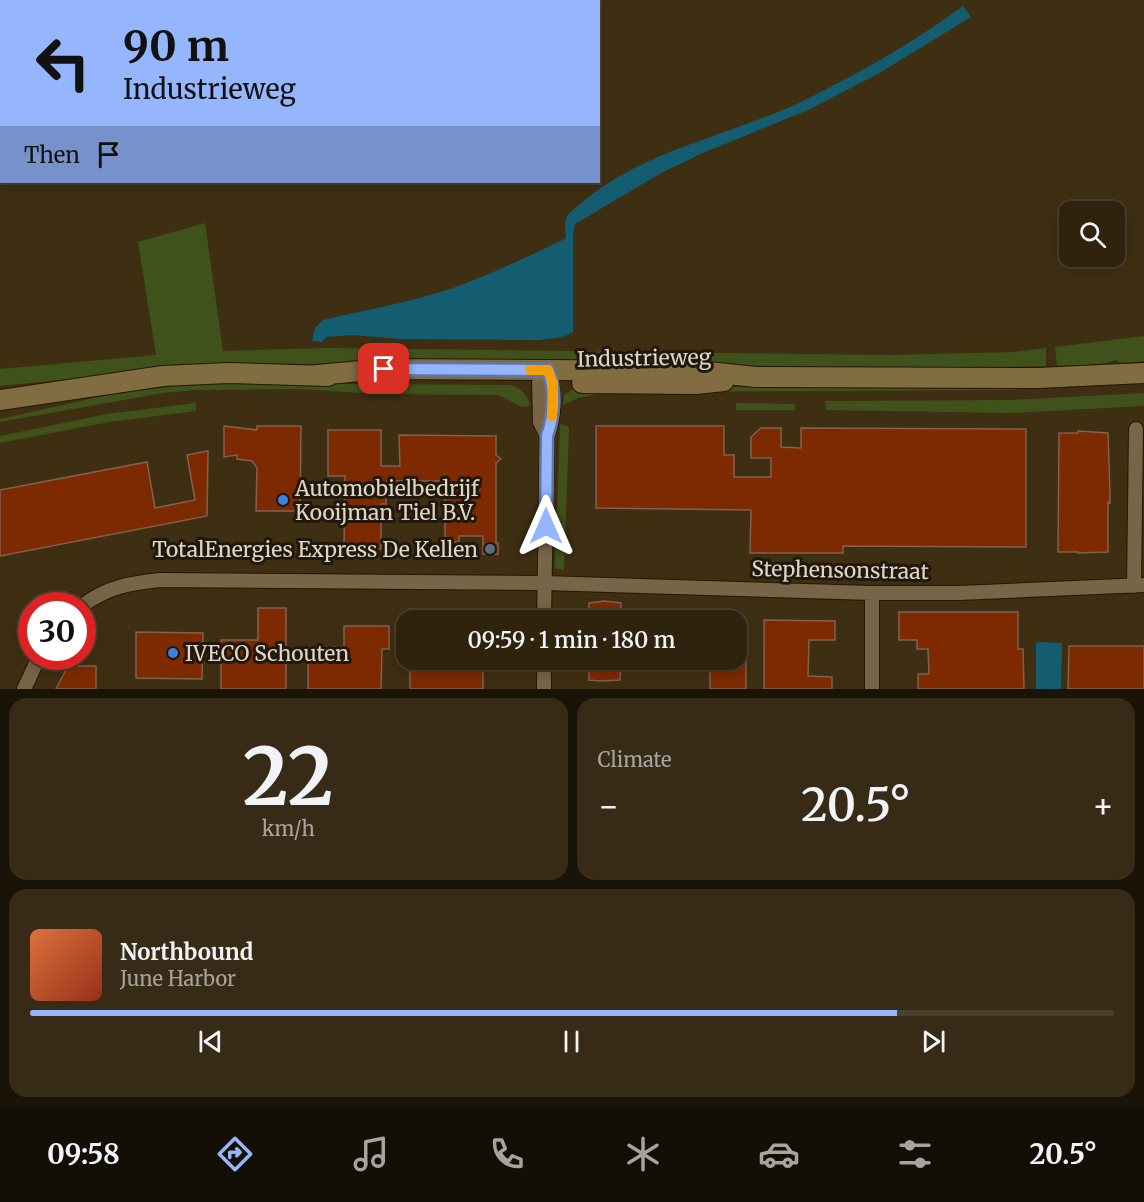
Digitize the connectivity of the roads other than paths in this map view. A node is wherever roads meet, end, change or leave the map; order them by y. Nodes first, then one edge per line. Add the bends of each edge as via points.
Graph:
1 (1144, 373) edge
2 (546, 379) junction
3 (106, 386) junction
4 (0, 400) edge
5 (0, 414) edge
6 (1136, 429) dead end
7 (544, 583) junction
8 (1139, 585) edge
9 (872, 593) junction
10 (96, 596) edge
11 (544, 610) edge
12 (33, 670) edge
13 (544, 670) edge
14 (24, 689) edge
15 (544, 689) edge
16 (872, 689) edge

1 - 2 main road, Industrieweg via 1038,378 756,377 696,384
2 - 3 main road, Industrieweg via 384,369 317,375 174,376
2 - 7 street via 540,422 547,436
3 - 4 main road, Industrieweg
3 - 5 main road, Industrieweg
6 - 8 street, Stephensonstraat
7 - 9 street, Stephensonstraat
7 - 10 street, Stephensonstraat via 160,580 129,583
7 - 11 street
8 - 9 street, Stephensonstraat
9 - 16 street
12 - 14 street
13 - 15 street

